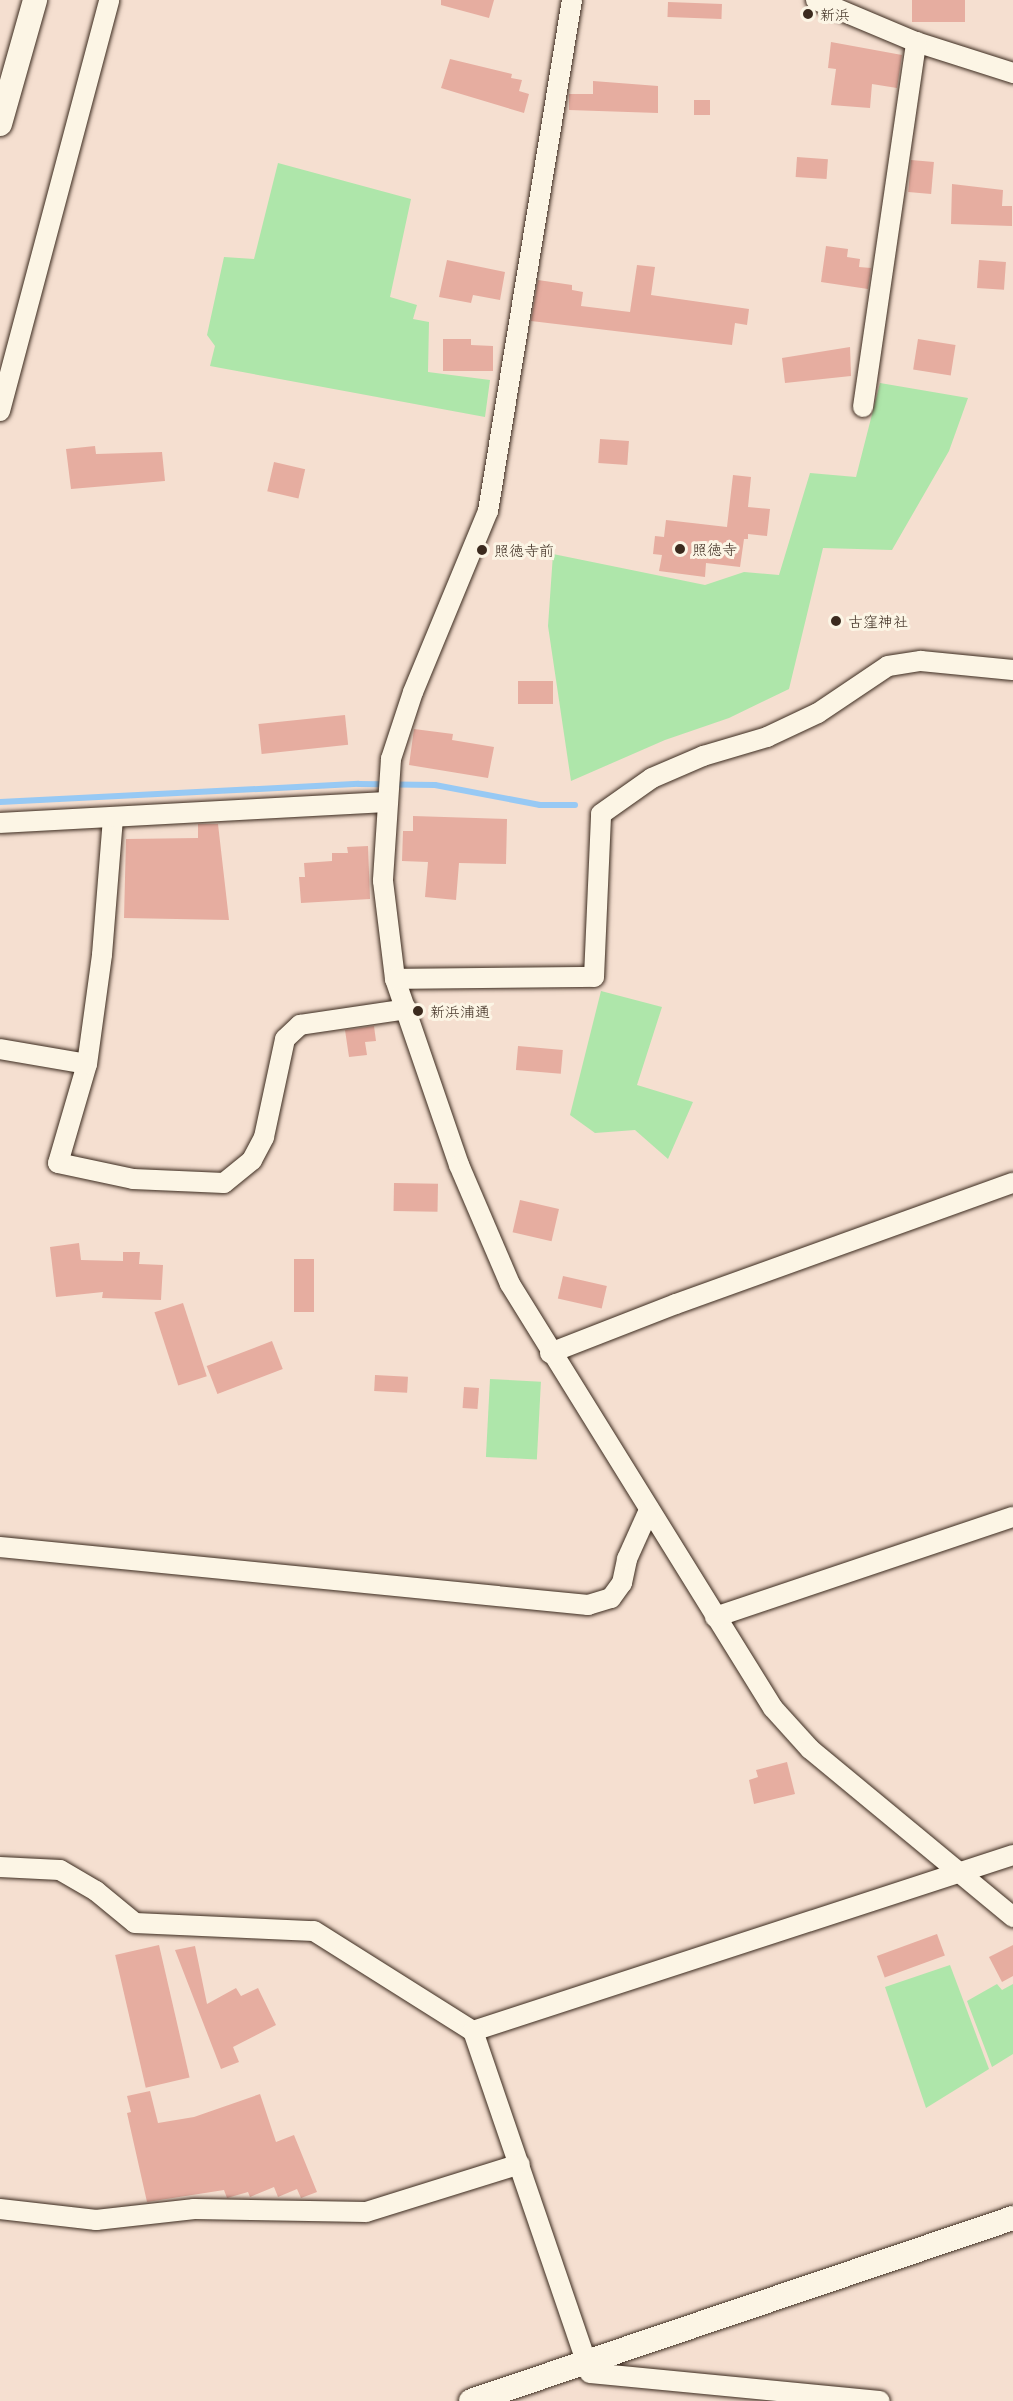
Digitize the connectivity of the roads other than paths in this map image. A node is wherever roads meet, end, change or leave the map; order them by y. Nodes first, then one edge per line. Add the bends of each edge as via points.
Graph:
1 (34, 0) edge
2 (110, 0) edge
3 (572, 0) edge
4 (816, 0) edge
5 (916, 42) junction
6 (1013, 73) edge
7 (0, 124) edge
8 (863, 408) dead end
9 (0, 411) edge
10 (1013, 670) edge
11 (386, 797) junction
12 (112, 818) junction
13 (0, 824) edge
14 (395, 979) junction
15 (407, 1009) junction
16 (0, 1049) edge
17 (87, 1064) junction
18 (1013, 1183) edge
19 (550, 1353) junction
20 (649, 1510) junction
21 (1013, 1517) edge
22 (0, 1547) edge
23 (715, 1617) junction
24 (1013, 1855) edge
25 (0, 1867) edge
26 (962, 1872) junction
27 (1013, 1917) edge
28 (472, 2031) junction
29 (520, 2164) junction
30 (0, 2209) edge
31 (1013, 2218) edge
32 (587, 2365) junction
33 (471, 2401) edge
34 (880, 2401) edge

1 - 7 street
2 - 9 street
3 - 11 street via 488,511 413,692 390,768
4 - 5 street
5 - 6 street
5 - 8 street
10 - 14 street via 921,661 888,666 818,713 767,737 702,756 652,778 601,814 594,977
11 - 12 street
11 - 14 street via 383,881
12 - 13 street
12 - 17 street via 102,955
14 - 15 street
15 - 17 street via 311,1023 300,1026 285,1040 264,1137 252,1160 224,1183 133,1179 58,1163
15 - 19 street via 464,1176 510,1284
16 - 17 street
18 - 19 street
19 - 20 street
20 - 22 street via 627,1559 622,1583 611,1598 588,1605
20 - 23 street
21 - 23 street
23 - 26 street via 773,1708 810,1749
24 - 26 street
25 - 28 street via 60,1870 96,1891 135,1923 314,1931
26 - 27 street
26 - 28 street
28 - 29 street
29 - 30 street via 366,2212 194,2209 96,2220
29 - 32 street
31 - 32 street
32 - 33 street
32 - 34 street via 590,2373

